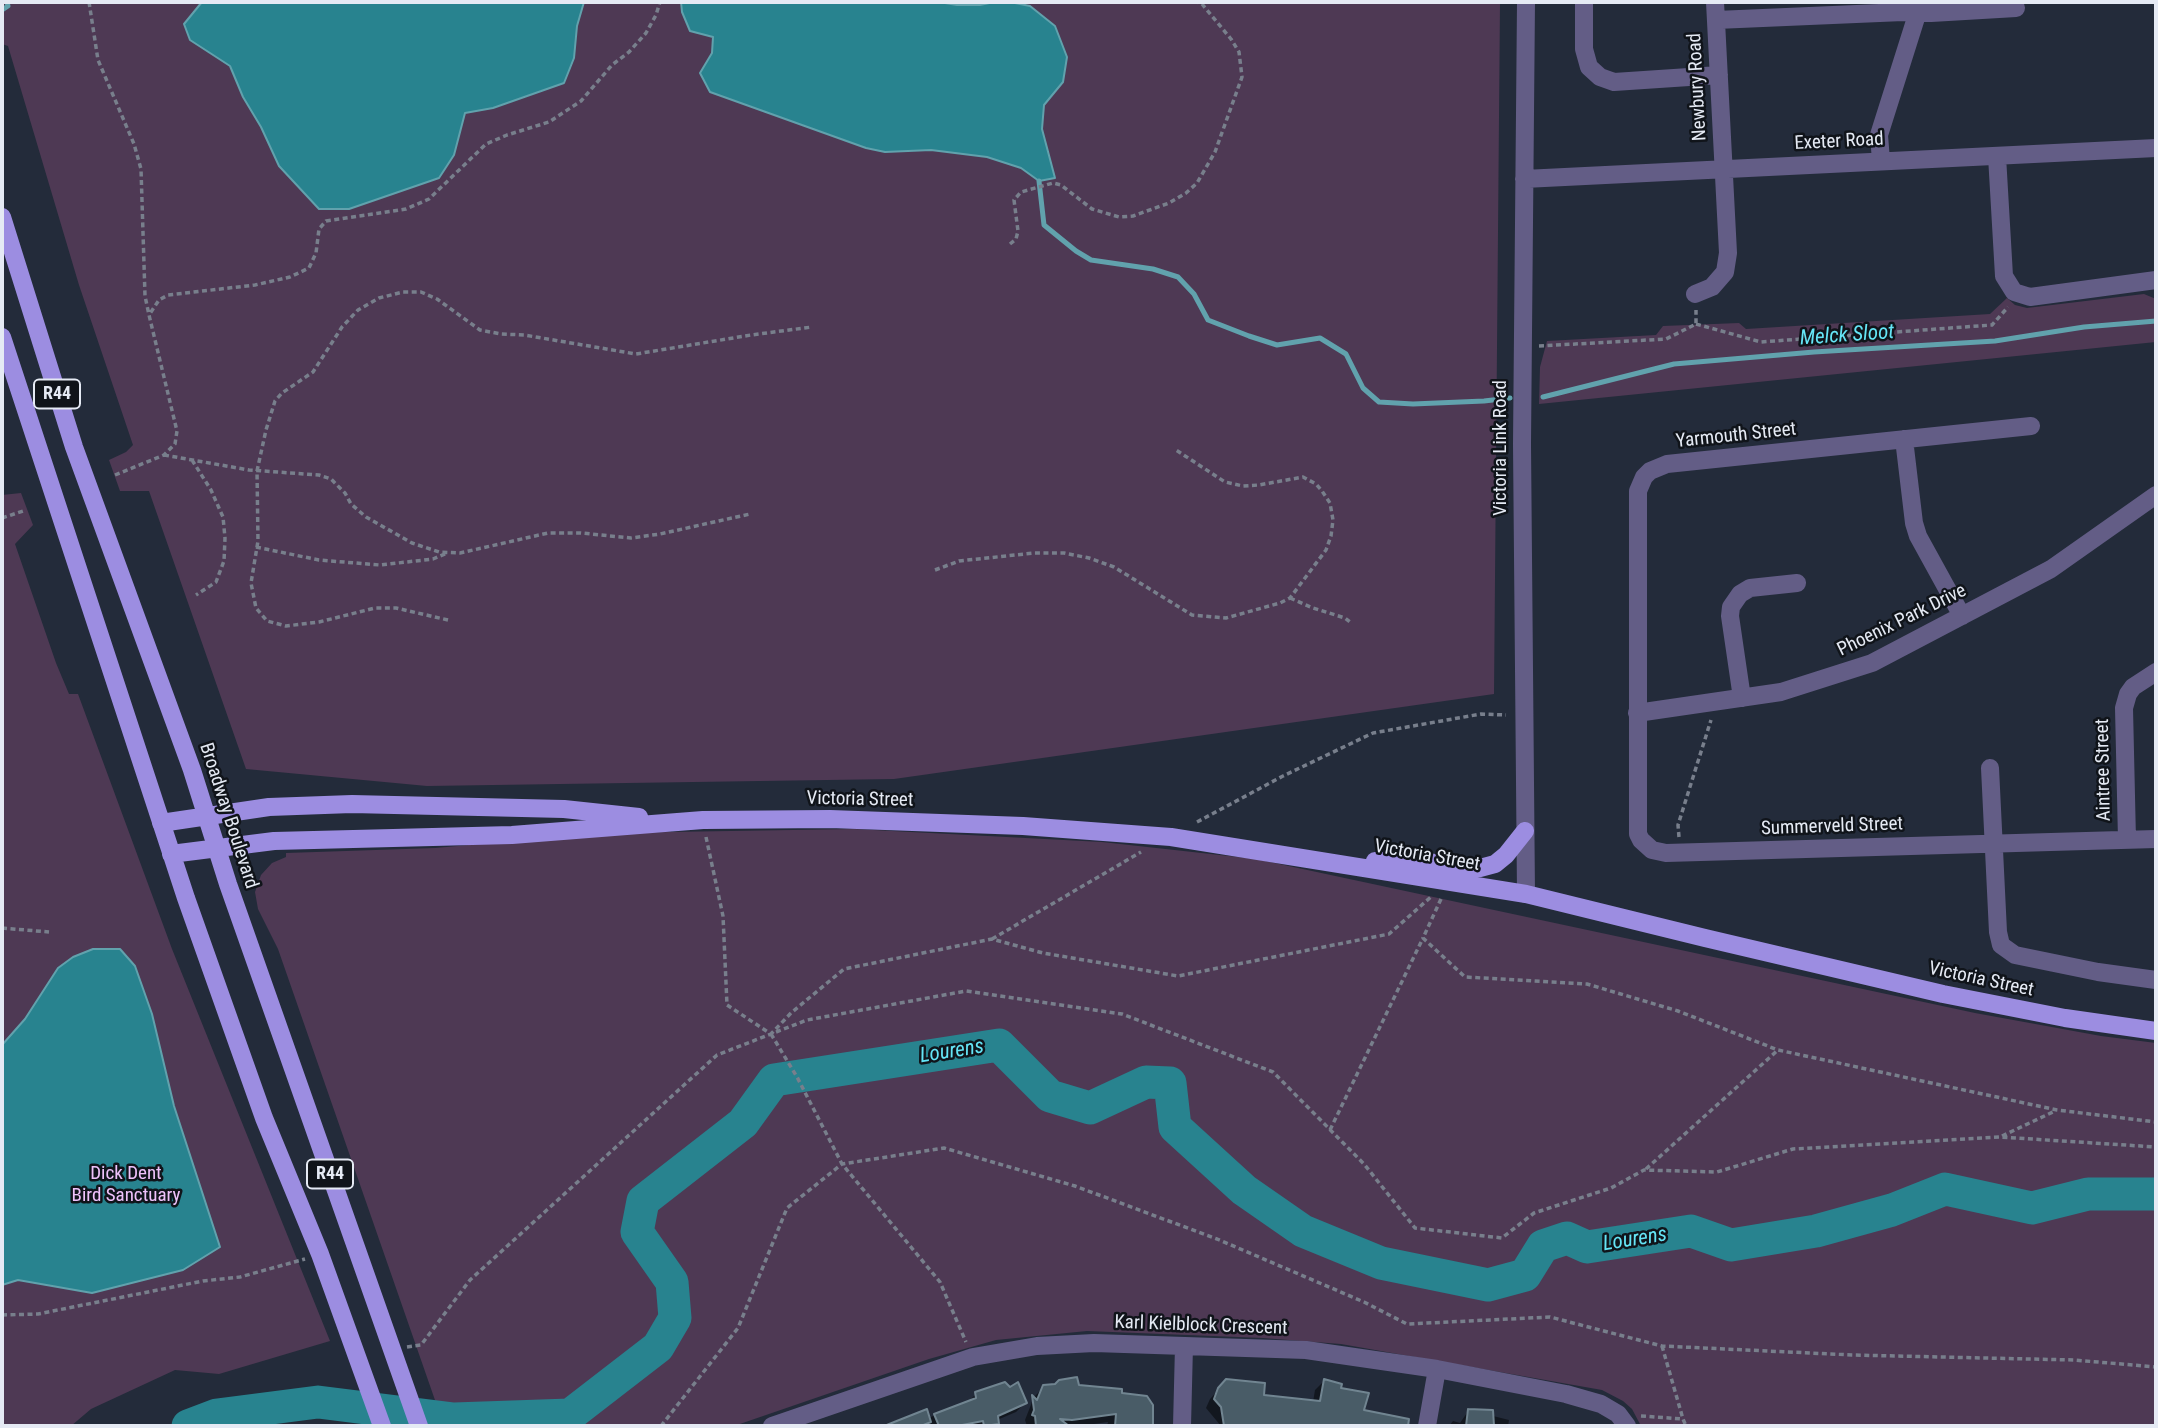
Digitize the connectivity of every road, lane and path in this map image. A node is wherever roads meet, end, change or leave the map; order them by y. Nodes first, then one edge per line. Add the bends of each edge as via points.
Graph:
1 (89, 2) edge
2 (660, 2) edge
3 (1197, 2) edge
4 (1526, 2) edge
5 (1584, 2) edge
6 (1715, 2) edge
7 (1919, 7) edge
8 (2016, 8) dead end
9 (1716, 20) junction
10 (1718, 75) junction
11 (2156, 148) edge
12 (1997, 156) junction
13 (1881, 162) junction
14 (1724, 169) junction
15 (1524, 179) junction
16 (2, 217) edge
17 (1010, 244) dead end
18 (2156, 280) edge
19 (1695, 294) joint
20 (2018, 294) junction
21 (149, 315) junction
22 (1696, 324) junction
23 (812, 327) dead end
24 (2, 337) edge
25 (1522, 347) junction
26 (2031, 426) dead end
27 (1903, 439) junction
28 (1176, 450) dead end
29 (164, 455) junction
30 (191, 458) junction
31 (257, 471) junction
32 (115, 475) dead end
33 (2156, 495) edge
34 (26, 510) dead end
35 (750, 514) dead end
36 (2, 518) edge
37 (257, 547) junction
38 (449, 552) junction
39 (935, 570) dead end
40 (1797, 583) dead end
41 (196, 595) dead end
42 (1290, 598) junction
43 (1962, 616) junction
44 (448, 621) dead end
45 (1350, 622) dead end
46 (2156, 672) edge
47 (1742, 698) junction
48 (1717, 701) junction
49 (1637, 713) junction
50 (1524, 716) junction
51 (1990, 768) dead end
52 (207, 816) junction
53 (677, 820) junction
54 (703, 820) junction
55 (161, 823) junction
56 (1525, 831) junction
57 (1171, 837) junction
58 (2156, 839) edge
59 (2127, 840) junction
60 (1993, 844) junction
61 (217, 848) junction
62 (1680, 853) junction
63 (171, 854) junction
64 (1354, 865) junction
65 (1449, 880) junction
66 (1526, 894) junction
67 (2, 928) edge
68 (49, 932) dead end
69 (1423, 938) junction
70 (992, 939) junction
71 (2156, 979) edge
72 (2156, 1031) edge
73 (771, 1034) junction
74 (1778, 1050) junction
75 (2057, 1110) junction
76 (2156, 1122) edge
77 (1330, 1130) junction
78 (2000, 1137) junction
79 (2156, 1147) edge
80 (842, 1164) junction
81 (1644, 1170) junction
82 (320, 1254) junction
83 (2, 1315) edge
84 (1185, 1346) junction
85 (1662, 1346) junction
86 (391, 1349) junction
87 (973, 1357) junction
88 (2156, 1367) edge
89 (1437, 1369) junction
90 (1683, 1419) junction
91 (1622, 1420) edge
92 (381, 1424) edge
93 (419, 1426) edge
94 (661, 1426) edge
95 (772, 1426) edge
96 (1182, 1426) edge
97 (1427, 1426) edge
98 (1686, 1426) edge

1 - 21 path via 98,60 141,169
2 - 21 path via 646,33 581,102 549,122 485,144 429,199 406,209 326,222 309,268 290,278 168,295
3 - 17 path via 1231,39 1241,77 1215,152 1197,183 1169,203 1119,217 1093,209 1060,186 1048,184 1021,192 1014,200 1018,231
4 - 15 street, Victoria Link Road
5 - 10 street via 1584,49 1589,67 1600,77 1614,82
6 - 9 street, Newbury Road
7 - 8 street
7 - 9 street
7 - 13 street via 1879,135
9 - 10 street, Newbury Road
10 - 14 street, Newbury Road
11 - 12 street, Exeter Road
12 - 13 street, Exeter Road
12 - 20 street via 2004,276
13 - 14 street, Exeter Road
14 - 15 street, Exeter Road
14 - 19 street, Newbury Road via 1725,272 1712,287
15 - 25 street, Victoria Link Road
16 - 52 main road, Broadway Boulevard / R44 via 74,447
18 - 20 street via 2030,297
19 - 22 path
20 - 22 path via 1992,325 1761,342
21 - 29 path via 177,430 175,444
22 - 25 path via 1666,339
23 - 31 path via 636,354 480,330 421,292 379,298 358,310 313,372 275,401
24 - 55 main road, R44
25 - 50 street, Victoria Link Road
26 - 27 street, Yarmouth Street
27 - 43 street via 1918,536
27 - 49 street, Yarmouth Street via 1667,464 1644,477 1638,491
28 - 42 path via 1225,482 1259,485 1303,477 1322,491 1330,503 1332,536
29 - 30 path
29 - 32 path
30 - 31 path
30 - 41 path via 223,517 225,538 224,561 216,582
31 - 37 path
31 - 38 path via 331,479 366,517 412,543
33 - 43 street, Phoenix Park Drive via 2051,569
34 - 36 path
35 - 38 path via 641,537 548,533
37 - 38 path via 319,560 380,565 433,559
37 - 44 path via 251,583 256,608 267,621 301,626 375,608 396,608
39 - 42 path via 959,561 1064,553 1114,567 1192,615 1226,618
40 - 47 street via 1751,588 1731,607
42 - 45 path
43 - 47 street, Phoenix Park Drive via 1852,671
46 - 59 street, Aintree Street via 2133,687 2124,708
47 - 48 street, Phoenix Park Drive
48 - 49 street, Phoenix Park Drive
48 - 62 path via 1678,825
49 - 62 street, Summerveld Street via 1638,834 1652,850
50 - 56 street, Victoria Link Road
50 - 57 path via 1481,714 1373,733
51 - 60 street
52 - 53 main road, Victoria Street via 269,807 366,804 564,809
52 - 55 main road, Victoria Street
52 - 61 main road, Broadway Boulevard / R44
53 - 54 main road, Victoria Street
53 - 61 main road, Victoria Street via 524,834 274,841
54 - 57 main road, Victoria Street via 830,819
54 - 73 path via 723,916 727,1004
55 - 63 main road, R44
56 - 64 main road via 1495,864 1480,867 1397,860
56 - 66 street, Victoria Link Road
57 - 64 main road, Victoria Street
57 - 70 path
58 - 59 street, Summerveld Street
59 - 60 street, Summerveld Street
60 - 62 street, Summerveld Street
60 - 71 street via 1997,932 2005,950 2098,972
61 - 63 main road, Victoria Street
61 - 86 main road, Broadway Boulevard / R44
63 - 82 main road, R44 via 264,1118
64 - 65 main road, Victoria Street
65 - 66 main road, Victoria Street
65 - 69 path
65 - 70 path via 1389,934 1178,976 1043,953
66 - 72 main road, Victoria Street via 1943,994
67 - 68 path
69 - 74 path via 1465,976 1587,984 1678,1011
69 - 77 path
70 - 73 path via 844,969
73 - 77 path via 807,1020 966,991 1122,1014 1273,1072
73 - 80 path
73 - 86 path via 717,1055 470,1280 421,1345
74 - 75 path
74 - 81 path
75 - 76 path
75 - 78 path
77 - 81 path via 1415,1228 1502,1238 1534,1213 1611,1188
78 - 79 path
78 - 81 path via 1793,1149 1717,1172
80 - 85 path via 944,1148 1075,1186 1204,1234 1407,1324 1550,1317
80 - 87 path via 940,1282
80 - 94 path via 787,1208 738,1328
82 - 83 path via 240,1277 38,1314
82 - 92 main road, R44
84 - 87 street, Karl Kielblock Crescent via 1094,1343 1037,1346
84 - 89 street, Karl Kielblock Crescent via 1306,1350
84 - 96 street
85 - 88 path via 2074,1360
85 - 90 path
86 - 93 main road, Broadway Boulevard / R44
87 - 95 street, Karl Kielblock Crescent
89 - 91 street, Karl Kielblock Crescent via 1566,1394 1601,1404
89 - 97 street
90 - 91 path
90 - 98 path

